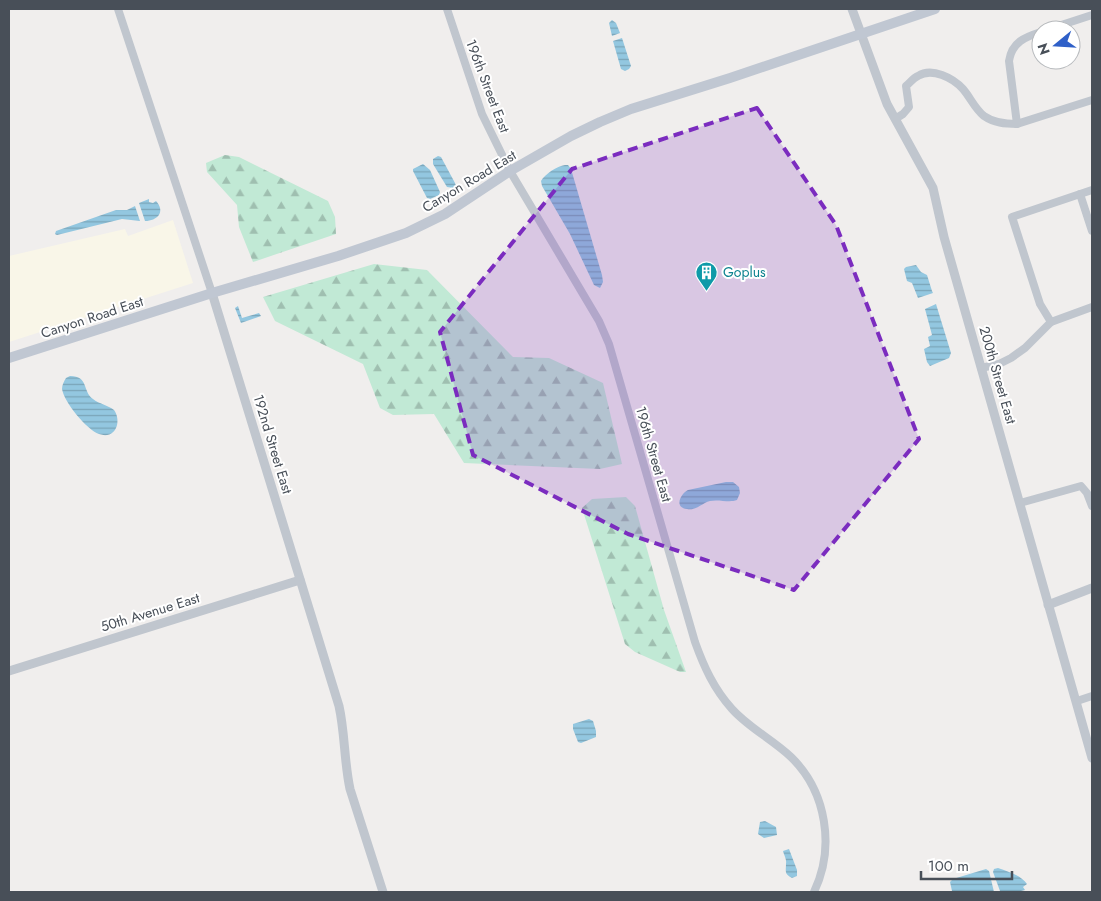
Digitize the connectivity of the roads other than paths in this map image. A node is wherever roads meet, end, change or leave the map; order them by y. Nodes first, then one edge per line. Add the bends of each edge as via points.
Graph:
1 (119, 9) edge
2 (447, 9) edge
3 (852, 9) edge
4 (935, 9) edge
5 (1092, 15) edge
6 (1077, 20) edge
7 (861, 34) junction
8 (1031, 36) edge
9 (1092, 100) edge
10 (895, 119) junction
11 (1017, 124) junction
12 (510, 171) junction
13 (1092, 190) edge
14 (1080, 194) junction
15 (1092, 232) edge
16 (212, 293) junction
17 (1092, 307) edge
18 (1051, 322) junction
19 (9, 358) edge
20 (982, 368) junction
21 (1020, 503) junction
22 (1092, 506) edge
23 (300, 580) junction
24 (1092, 588) edge
25 (1048, 605) junction
26 (9, 672) edge
27 (1092, 696) edge
28 (1077, 701) junction
29 (1092, 758) edge
30 (383, 892) edge
31 (814, 892) edge

1 - 16 street, 192nd Street East
2 - 12 street, 196th Street East via 482,114
3 - 7 street, 200th Street East
4 - 7 main road, Canyon Road East
5 - 6 street
7 - 10 street, 200th Street East
7 - 12 main road, Canyon Road East via 631,109 571,136
8 - 11 street via 1021,39 1009,61
9 - 11 street
10 - 11 street via 909,107 906,86 918,75 932,74 954,81 979,111 992,120
10 - 20 street, 200th Street East via 933,188
12 - 16 main road, Canyon Road East via 445,214 406,233
12 - 31 street, 196th Street East via 599,321 609,344 706,672 733,710 751,728 792,758 819,801 825,824 826,851
13 - 14 street
14 - 15 street
14 - 18 street via 1012,217 1040,304
16 - 19 main road, Canyon Road East
16 - 23 street, 192nd Street East
17 - 18 street
18 - 20 street via 1011,358
20 - 21 street, 200th Street East
21 - 22 street via 1081,486
21 - 25 street, 200th Street East
23 - 26 street, 50th Avenue East
23 - 30 street, 192nd Street East via 339,706 350,789
24 - 25 street
25 - 28 street, 200th Street East
27 - 28 street
28 - 29 street, 200th Street East

